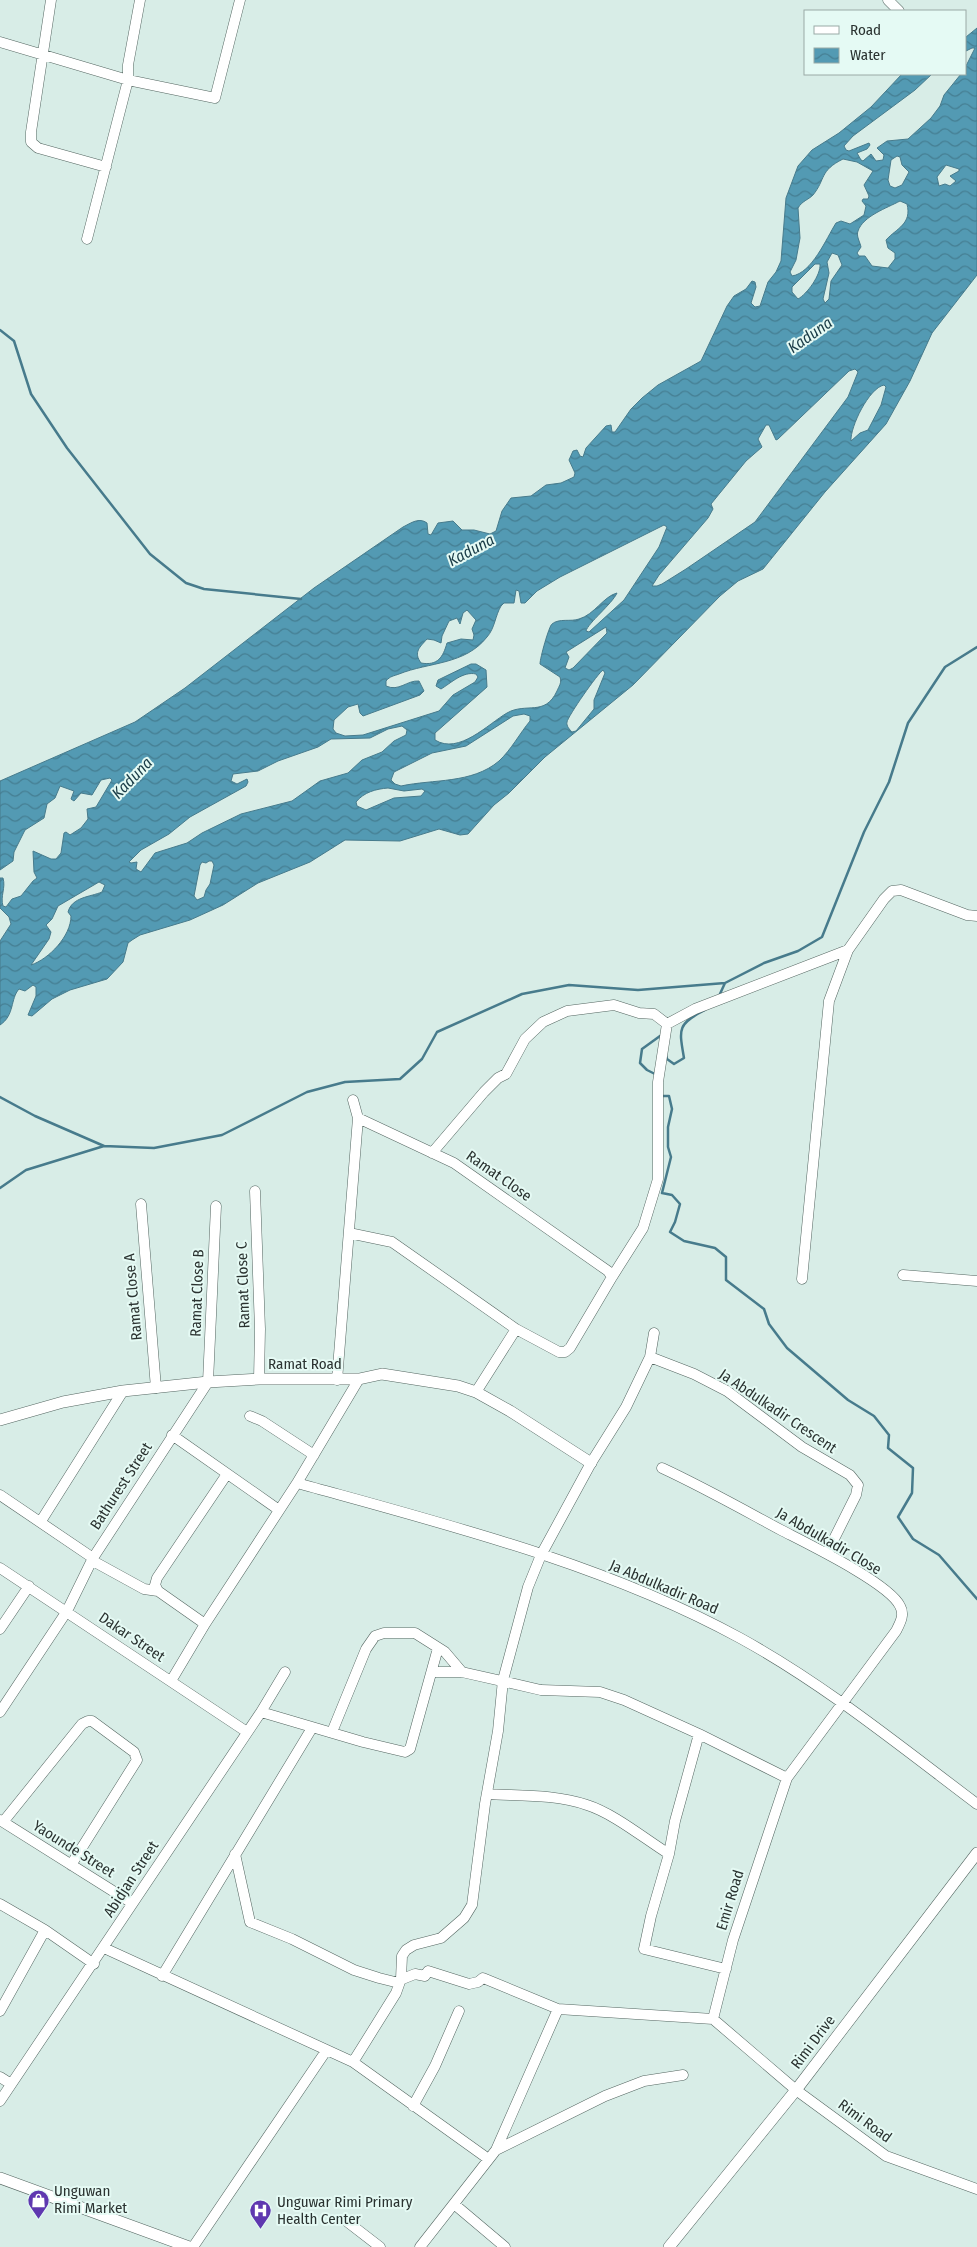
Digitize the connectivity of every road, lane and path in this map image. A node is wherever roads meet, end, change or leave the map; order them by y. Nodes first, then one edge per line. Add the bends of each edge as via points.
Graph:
1 (51, 0) edge
2 (140, 0) edge
3 (240, 0) edge
4 (888, 0) edge
5 (898, 10) edge
6 (0, 42) edge
7 (42, 54) junction
8 (128, 80) junction
9 (106, 167) junction
10 (88, 238) dead end
11 (977, 916) edge
12 (848, 950) junction
13 (667, 1024) junction
14 (353, 1100) dead end
15 (358, 1118) junction
16 (432, 1153) junction
17 (255, 1191) dead end
18 (140, 1204) dead end
19 (216, 1206) dead end
20 (349, 1233) junction
21 (903, 1275) dead end
22 (612, 1277) junction
23 (802, 1280) dead end
24 (977, 1281) edge
25 (516, 1329) junction
26 (654, 1333) dead end
27 (650, 1357) junction
28 (259, 1379) junction
29 (360, 1379) junction
30 (337, 1380) junction
31 (208, 1382) junction
32 (156, 1388) junction
33 (124, 1391) junction
34 (476, 1392) junction
35 (250, 1416) dead end
36 (0, 1420) edge
37 (172, 1435) junction
38 (314, 1455) junction
39 (591, 1463) junction
40 (662, 1468) dead end
41 (227, 1474) junction
42 (297, 1484) junction
43 (0, 1495) edge
44 (280, 1510) junction
45 (41, 1522) junction
46 (827, 1553) junction
47 (541, 1555) junction
48 (93, 1559) junction
49 (0, 1568) edge
50 (29, 1586) junction
51 (158, 1591) junction
52 (67, 1611) junction
53 (205, 1624) junction
54 (0, 1629) edge
55 (438, 1648) junction
56 (284, 1672) dead end
57 (432, 1672) junction
58 (462, 1672) junction
59 (502, 1680) junction
60 (172, 1681) junction
61 (844, 1703) junction
62 (0, 1712) edge
63 (261, 1712) junction
64 (312, 1728) junction
65 (247, 1732) junction
66 (332, 1732) junction
67 (699, 1734) junction
68 (787, 1778) junction
69 (487, 1794) junction
70 (977, 1804) edge
71 (2, 1821) edge
72 (977, 1853) edge
73 (235, 1854) junction
74 (669, 1854) junction
75 (71, 1865) junction
76 (132, 1903) junction
77 (0, 1904) edge
78 (45, 1930) junction
79 (104, 1948) junction
80 (94, 1964) junction
81 (726, 1969) junction
82 (162, 1976) junction
83 (401, 1979) junction
84 (558, 2009) junction
85 (0, 2011) edge
86 (459, 2011) dead end
87 (713, 2019) junction
88 (326, 2051) junction
89 (353, 2062) junction
90 (683, 2075) dead end
91 (0, 2076) edge
92 (11, 2084) junction
93 (796, 2090) junction
94 (0, 2101) edge
95 (413, 2106) junction
96 (496, 2150) junction
97 (487, 2158) junction
98 (0, 2178) edge
99 (977, 2190) edge
100 (454, 2204) junction
101 (346, 2220) dead end
102 (191, 2247) edge
103 (380, 2247) edge
104 (420, 2247) edge
105 (505, 2247) edge
106 (669, 2247) edge

1 - 7 street
2 - 8 street
3 - 8 street via 215,98
4 - 5 street
6 - 7 street
7 - 8 street
7 - 9 street via 31,142 38,148
8 - 9 street
9 - 10 street
11 - 12 street via 901,890 892,891
12 - 13 street via 695,1009
12 - 23 street via 829,1001
13 - 16 street via 654,1014 614,1005 567,1011 543,1022 524,1039 506,1074 484,1092
13 - 22 street via 658,1082 658,1178 643,1228
14 - 15 street
15 - 16 street, Ramat Close
15 - 20 street
16 - 22 street, Ramat Close via 454,1163 608,1271
17 - 28 street, Ramat Close C
18 - 32 street, Ramat Close A
19 - 31 street, Ramat Close B
20 - 25 street via 392,1242
20 - 30 street
21 - 24 street
22 - 25 street via 565,1352 559,1352
25 - 34 street
26 - 27 street
27 - 39 street via 626,1407
27 - 46 street, Ja Abdulkadir Crescent via 727,1391 802,1447 850,1475 858,1485 856,1495
28 - 30 street, Ramat Road
28 - 31 street, Ramat Road
29 - 30 street, Ramat Road
29 - 34 street, Ramat Road via 382,1374 458,1386
29 - 38 street
31 - 32 street, Ramat Road
31 - 37 street, Bathurest Street
32 - 33 street, Ramat Road
33 - 36 street, Ramat Road via 63,1402
33 - 45 street
34 - 39 street, Ramat Road
35 - 38 street
37 - 41 street
37 - 48 street, Bathurest Street
38 - 42 street
39 - 47 street
40 - 46 street, Ja Abdulkadir Close
41 - 44 street
41 - 51 street via 157,1578 155,1585
42 - 44 street
42 - 47 street, Ja Abdulkadir Road
43 - 45 street
44 - 53 street
45 - 48 street
46 - 61 street, Ja Abdulkadir Close via 886,1591 900,1606 903,1618
47 - 59 street via 528,1587
47 - 61 street, Ja Abdulkadir Road via 618,1582 691,1613 740,1638
48 - 51 street via 144,1589
48 - 52 street, Bathurest Street
49 - 50 street, Dakar Street
50 - 52 street, Dakar Street
50 - 54 street
51 - 53 street
52 - 60 street, Dakar Street
52 - 62 street, Bathurest Street
53 - 60 street
55 - 57 street
55 - 58 street
55 - 66 street via 415,1633 375,1636 366,1649
56 - 63 street, Abidjan Street
57 - 58 street
57 - 66 street via 410,1749 405,1752
58 - 59 street
59 - 67 street via 541,1690 600,1692
59 - 69 street via 498,1731
60 - 65 street, Dakar Street
61 - 68 street, Emir Road
61 - 70 street, Ja Abdulkadir Road
63 - 64 street
63 - 65 street, Abidjan Street
64 - 66 street
64 - 73 street
65 - 76 street, Abidjan Street
67 - 68 street
67 - 74 street
68 - 81 street, Emir Road
69 - 74 street via 562,1798 587,1805 602,1811
69 - 83 street via 472,1906 464,1918 441,1938 406,1950 402,1956
71 - 75 street, Yaounde Street
71 - 75 street via 82,1724 92,1721 134,1752 137,1760
72 - 93 street, Rimi Drive
73 - 82 street
73 - 83 street via 250,1922 354,1970 395,1982
74 - 81 street via 644,1949
75 - 76 street, Yaounde Street
76 - 79 street, Abidjan Street
77 - 78 street
78 - 80 street
78 - 85 street
79 - 80 street, Abidjan Street
79 - 82 street
80 - 92 street, Abidjan Street
81 - 87 street, Emir Road
82 - 88 street
83 - 84 street via 415,1974 425,1976 428,1970 469,1984 483,1978
83 - 89 street via 389,2006
84 - 87 street
84 - 96 street
86 - 95 street
87 - 93 street
88 - 89 street
88 - 102 street
89 - 95 street
90 - 96 street via 644,2081 605,2096
91 - 92 street
92 - 94 street, Abidjan Street
93 - 99 street, Rimi Road via 886,2156
93 - 106 street, Rimi Drive
95 - 97 street
96 - 97 street
97 - 100 street
98 - 102 street
100 - 104 street
100 - 105 street
101 - 103 street

